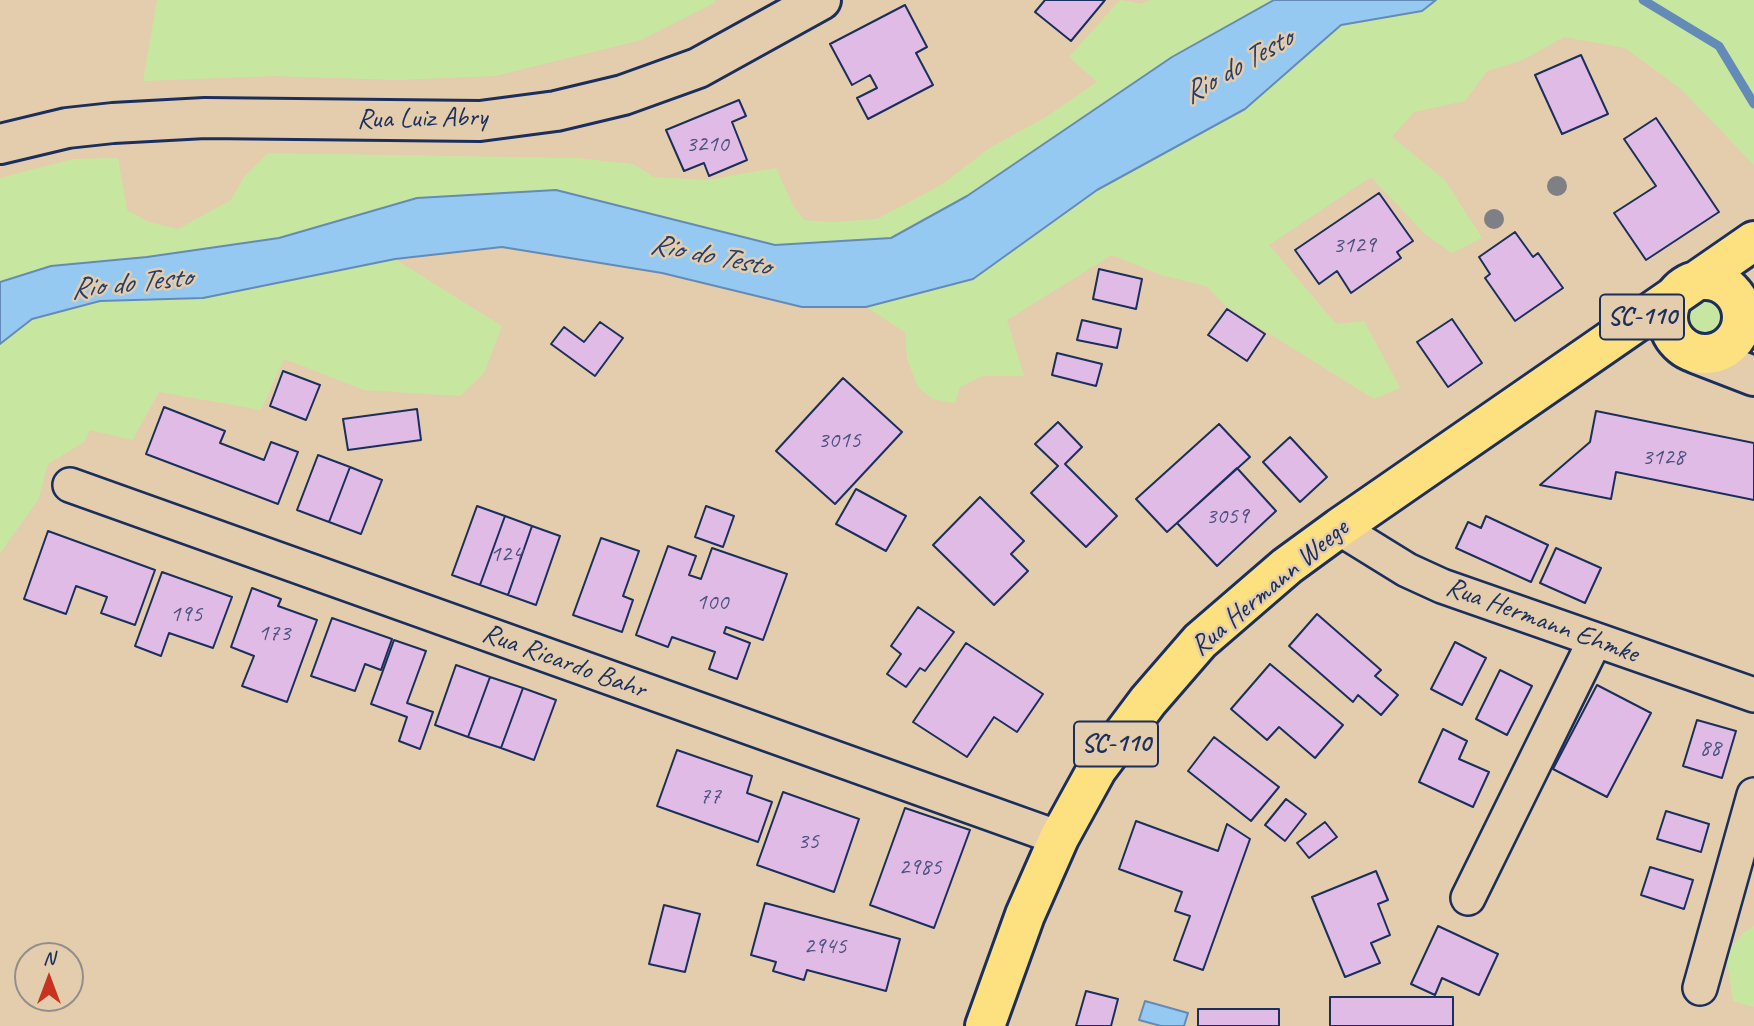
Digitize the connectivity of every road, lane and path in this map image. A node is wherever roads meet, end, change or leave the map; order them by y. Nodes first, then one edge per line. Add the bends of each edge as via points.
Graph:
1 (821, 0) edge
2 (0, 144) edge
3 (1754, 241) edge
4 (1686, 285) junction
5 (1750, 303) edge
6 (1598, 349) junction
7 (1691, 351) junction
8 (1754, 376) edge
9 (70, 485) dead end
10 (1339, 528) junction
11 (1595, 640) junction
12 (1754, 695) edge
13 (1754, 795) edge
14 (1059, 838) junction
15 (1468, 898) dead end
16 (1700, 988) dead end
17 (985, 1026) edge

1 - 2 street, Rua Luiz Abry via 698,68 622,95 556,111 480,121 205,118 113,123 66,128
3 - 4 main road, Rua Hermann Weege / SC-110
4 - 5 main road via 1698,281 1721,284
4 - 6 main road, Rua Hermann Weege / SC-110
4 - 7 main road via 1677,293 1668,317 1676,340
5 - 7 main road via 1730,344 1720,351
6 - 7 main road, SC-110
6 - 10 main road, Rua Hermann Weege / SC-110
7 - 8 street
9 - 14 street, Rua Ricardo Bahr
10 - 11 street, Rua Hermann Ehmke via 1419,576
10 - 14 main road, Rua Hermann Weege / SC-110 via 1200,641 1097,769
11 - 12 street, Rua Hermann Ehmke
11 - 15 street
13 - 16 street
14 - 17 main road, Rua Hermann Weege / SC-110

